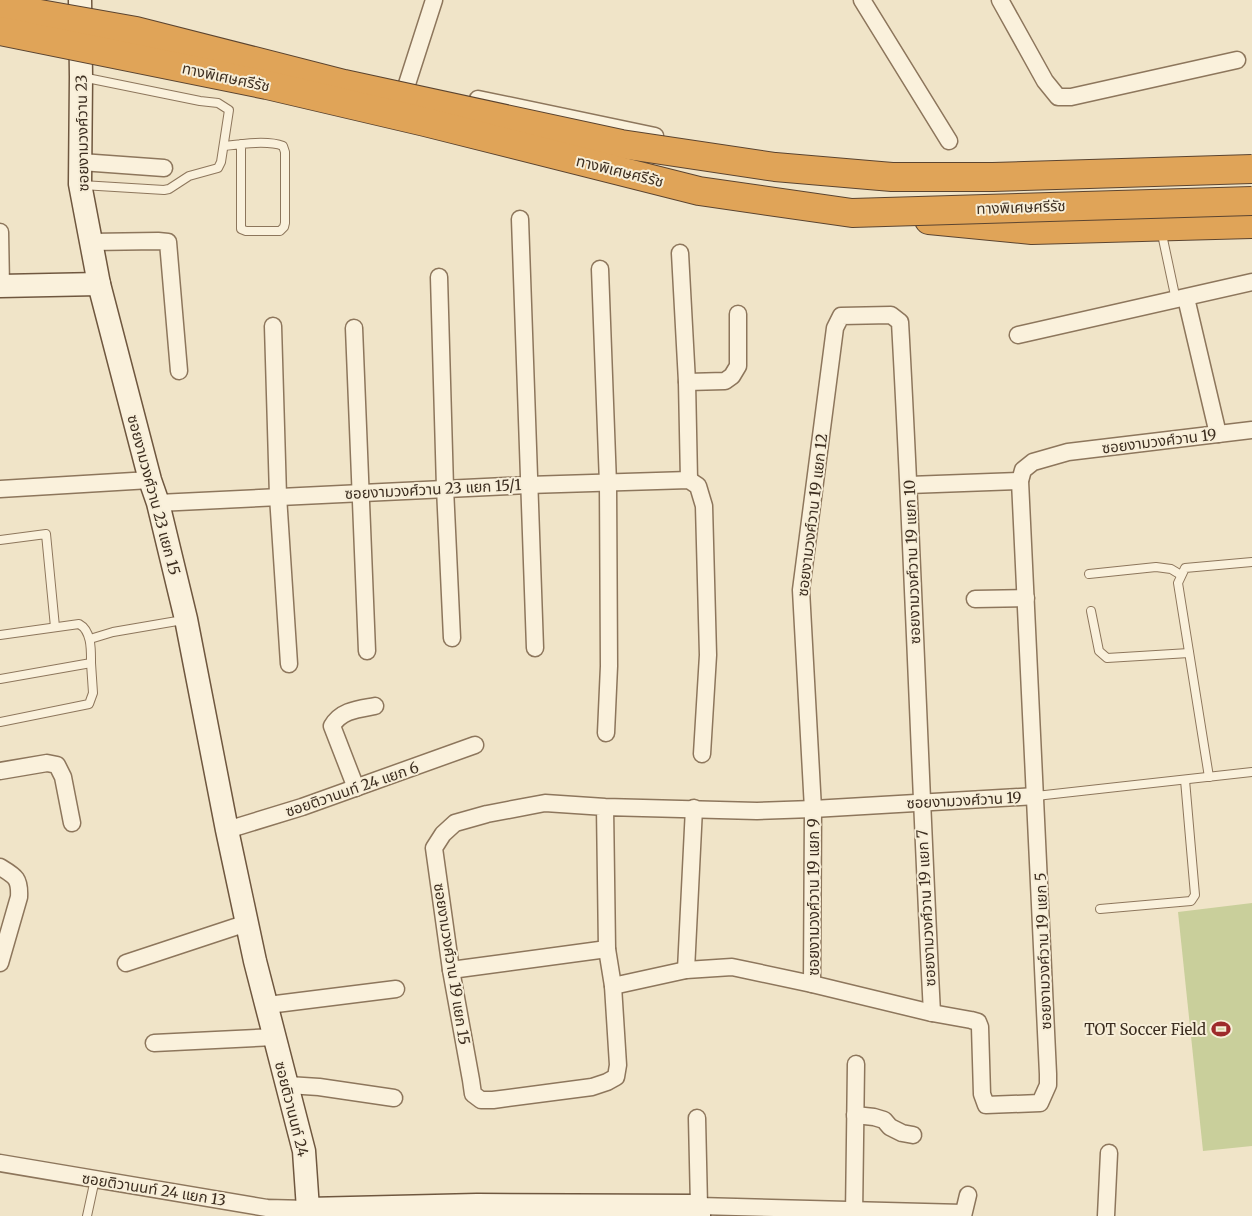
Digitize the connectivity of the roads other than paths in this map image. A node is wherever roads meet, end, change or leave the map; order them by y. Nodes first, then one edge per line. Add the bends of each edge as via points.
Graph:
1 (32, 0) edge
2 (434, 0) edge
3 (862, 0) edge
4 (1000, 0) edge
5 (80, 6) edge
6 (0, 7) edge
7 (0, 31) edge
8 (1237, 60) dead end
9 (81, 77) junction
10 (407, 84) junction
11 (949, 141) dead end
12 (241, 144) junction
13 (224, 146) junction
14 (81, 162) junction
15 (164, 168) dead end
16 (1252, 169) edge
17 (1252, 181) edge
18 (80, 184) junction
19 (1252, 201) edge
20 (852, 213) junction
21 (520, 219) dead end
22 (1252, 224) edge
23 (0, 232) edge
24 (1163, 239) dead end
25 (91, 242) junction
26 (680, 252) dead end
27 (600, 269) dead end
28 (439, 276) dead end
29 (1252, 282) edge
30 (99, 284) junction
31 (1, 286) edge
32 (1181, 299) junction
33 (738, 314) dead end
34 (900, 322) joint
35 (274, 326) dead end
36 (354, 328) dead end
37 (1018, 336) dead end
38 (179, 371) dead end
39 (687, 382) junction
40 (1252, 430) edge
41 (1218, 434) junction
42 (150, 480) junction
43 (689, 480) junction
44 (1020, 481) junction
45 (608, 484) junction
46 (528, 485) junction
47 (909, 485) junction
48 (0, 488) edge
49 (445, 488) junction
50 (360, 492) junction
51 (278, 496) junction
52 (158, 502) junction
53 (0, 540) edge
54 (1252, 562) edge
55 (1089, 574) dead end
56 (1181, 575) junction
57 (1026, 598) junction
58 (975, 599) dead end
59 (1091, 610) dead end
60 (186, 619) junction
61 (55, 627) junction
62 (0, 635) edge
63 (452, 638) dead end
64 (90, 639) junction
65 (535, 648) dead end
66 (367, 651) dead end
67 (1189, 653) junction
68 (92, 663) junction
69 (288, 664) dead end
70 (0, 679) edge
71 (375, 706) dead end
72 (202, 707) joint
73 (0, 722) edge
74 (606, 733) dead end
75 (476, 745) dead end
76 (702, 754) dead end
77 (0, 771) edge
78 (1252, 772) edge
79 (1209, 777) junction
80 (1185, 780) junction
81 (356, 788) junction
82 (1036, 796) junction
83 (921, 803) junction
84 (605, 807) junction
85 (694, 808) junction
86 (813, 809) junction
87 (72, 823) dead end
88 (227, 830) junction
89 (434, 848) joint
90 (0, 867) edge
91 (1100, 909) dead end
92 (247, 922) junction
93 (607, 948) junction
94 (0, 963) edge
95 (126, 963) dead end
96 (451, 970) junction
97 (686, 970) junction
98 (812, 984) junction
99 (613, 986) junction
100 (396, 989) dead end
101 (268, 1005) junction
102 (932, 1014) junction
103 (274, 1037) junction
104 (154, 1043) dead end
105 (856, 1064) dead end
106 (288, 1085) junction
107 (394, 1098) dead end
108 (855, 1115) junction
109 (698, 1118) dead end
110 (913, 1135) dead end
111 (1109, 1153) dead end
112 (0, 1164) edge
113 (95, 1179) junction
114 (968, 1195) dead end
115 (301, 1211) edge
116 (699, 1211) edge
117 (854, 1213) edge
118 (963, 1215) edge
119 (87, 1216) edge
120 (1106, 1216) edge

1 - 5 street
2 - 10 street
3 - 11 street
4 - 8 street via 1045,81 1058,97 1071,97
5 - 9 street, ซอยงามวงศ์วาน 23
5 - 10 street via 178,38
6 - 16 highway, ทางพิเศษศรีรัช, bridge via 136,31 344,84 621,144 775,167 892,177
7 - 20 highway, ทางพิเศษศรีรัช, bridge via 276,87 699,191
9 - 13 lane via 218,103 230,110
9 - 14 street, ซอยงามวงศ์วาน 23
10 - 17 street via 871,183 1061,187
12 - 12 lane via 281,144 285,148 285,223 280,231 241,229
12 - 13 lane
13 - 18 lane via 218,168 190,176 169,189 157,191
14 - 15 street
14 - 18 street, ซอยงามวงศ์วาน 23
18 - 25 street, ซอยงามวงศ์วาน 23
19 - 20 highway, ทางพิเศษศรีรัช, bridge
20 - 22 highway, bridge via 1032,230
21 - 46 street
23 - 31 street
24 - 32 lane
25 - 30 street, ซอยงามวงศ์วาน 23
25 - 38 street via 168,242
26 - 39 street
27 - 45 street
28 - 49 street
29 - 32 street
30 - 31 street
30 - 42 street, ซอยงามวงศ์วาน 23 แยก 15
32 - 37 street
32 - 41 street
33 - 39 street via 738,366 732,376 725,381
34 - 47 street, ซอยงามวงศ์วาน 19 แยก 10
34 - 86 street, ซอยงามวงศ์วาน 19 แยก 12 via 891,315 841,316 835,328 800,590
35 - 51 street
36 - 50 street
39 - 43 street
40 - 41 street, ซอยงามวงศ์วาน 19
41 - 44 street, ซอยงามวงศ์วาน 19 via 1068,452 1033,462 1023,470
42 - 48 street
42 - 52 street, ซอยงามวงศ์วาน 23 แยก 15
43 - 45 street, ซอยงามวงศ์วาน 23 แยก 15/1
43 - 76 street via 698,486 704,506 708,655
44 - 47 street
44 - 57 street, ซอยงามวงศ์วาน 19
45 - 46 street, ซอยงามวงศ์วาน 23 แยก 15/1
45 - 74 street
46 - 49 street, ซอยงามวงศ์วาน 23 แยก 15/1
46 - 65 street
47 - 83 street, ซอยงามวงศ์วาน 19 แยก 10
49 - 50 street, ซอยงามวงศ์วาน 23 แยก 15/1
49 - 63 street
50 - 51 street, ซอยงามวงศ์วาน 23 แยก 15/1
50 - 66 street
51 - 52 street, ซอยงามวงศ์วาน 23 แยก 15/1
51 - 69 street
52 - 60 street, ซอยงามวงศ์วาน 23 แยก 15
53 - 61 lane via 46,534
54 - 56 lane via 1185,568
55 - 56 lane via 1156,567 1171,569
56 - 67 lane via 1178,583
57 - 58 street
57 - 82 street, ซอยงามวงศ์วาน 19
59 - 67 lane via 1099,651 1107,658
60 - 64 lane
60 - 72 street, ซอยงามวงศ์วาน 23 แยก 15
61 - 62 lane
61 - 64 lane via 82,625
64 - 68 lane
67 - 79 lane
68 - 70 lane
68 - 73 lane via 93,692 89,704
71 - 81 street via 349,712 336,719 332,726
72 - 88 street, ซอยติวานนท์ 24
75 - 81 street, ซอยติวานนท์ 24 แยก 6
77 - 87 street via 47,763 57,765 63,777
78 - 79 lane
79 - 80 lane
80 - 82 lane
80 - 91 lane via 1195,895 1191,901
81 - 88 street, ซอยติวานนท์ 24 แยก 6
82 - 83 street, ซอยงามวงศ์วาน 19
82 - 102 street, ซอยงามวงศ์วาน 19 แยก 5 via 1048,1074 1048,1085 1040,1103 986,1105 982,1094 978,1022
83 - 86 street, ซอยงามวงศ์วาน 19
83 - 102 street, ซอยงามวงศ์วาน 19 แยก 7
84 - 85 street, ซอยงามวงศ์วาน 19
84 - 89 street, ซอยงามวงศ์วาน 19 via 545,803 487,814 455,824
84 - 93 street
85 - 86 street, ซอยงามวงศ์วาน 19
85 - 97 street
86 - 98 street, ซอยงามวงศ์วาน 19 แยก 9
88 - 92 street, ซอยติวานนท์ 24
89 - 96 street, ซอยงามวงศ์วาน 19 แยก 15
90 - 94 street via 16,876 20,897
92 - 95 street
92 - 101 street, ซอยติวานนท์ 24
93 - 96 street
93 - 99 street
96 - 99 street, ซอยงามวงศ์วาน 19 แยก 15 via 473,1094 481,1100 592,1087 616,1077
97 - 98 street via 732,968
97 - 99 street
98 - 102 street
100 - 101 street
101 - 103 street, ซอยติวานนท์ 24
103 - 104 street
103 - 106 street, ซอยติวานนท์ 24
105 - 108 street
106 - 107 street
106 - 115 street, ซอยติวานนท์ 24 via 304,1151
108 - 110 street via 884,1120 890,1127
108 - 117 street
109 - 116 street
111 - 120 street
112 - 113 street, ซอยติวานนท์ 24 แยก 13
113 - 115 street, ซอยติวานนท์ 24 แยก 13
113 - 119 lane
114 - 118 street
115 - 116 street via 477,1205
116 - 117 street
117 - 118 street

